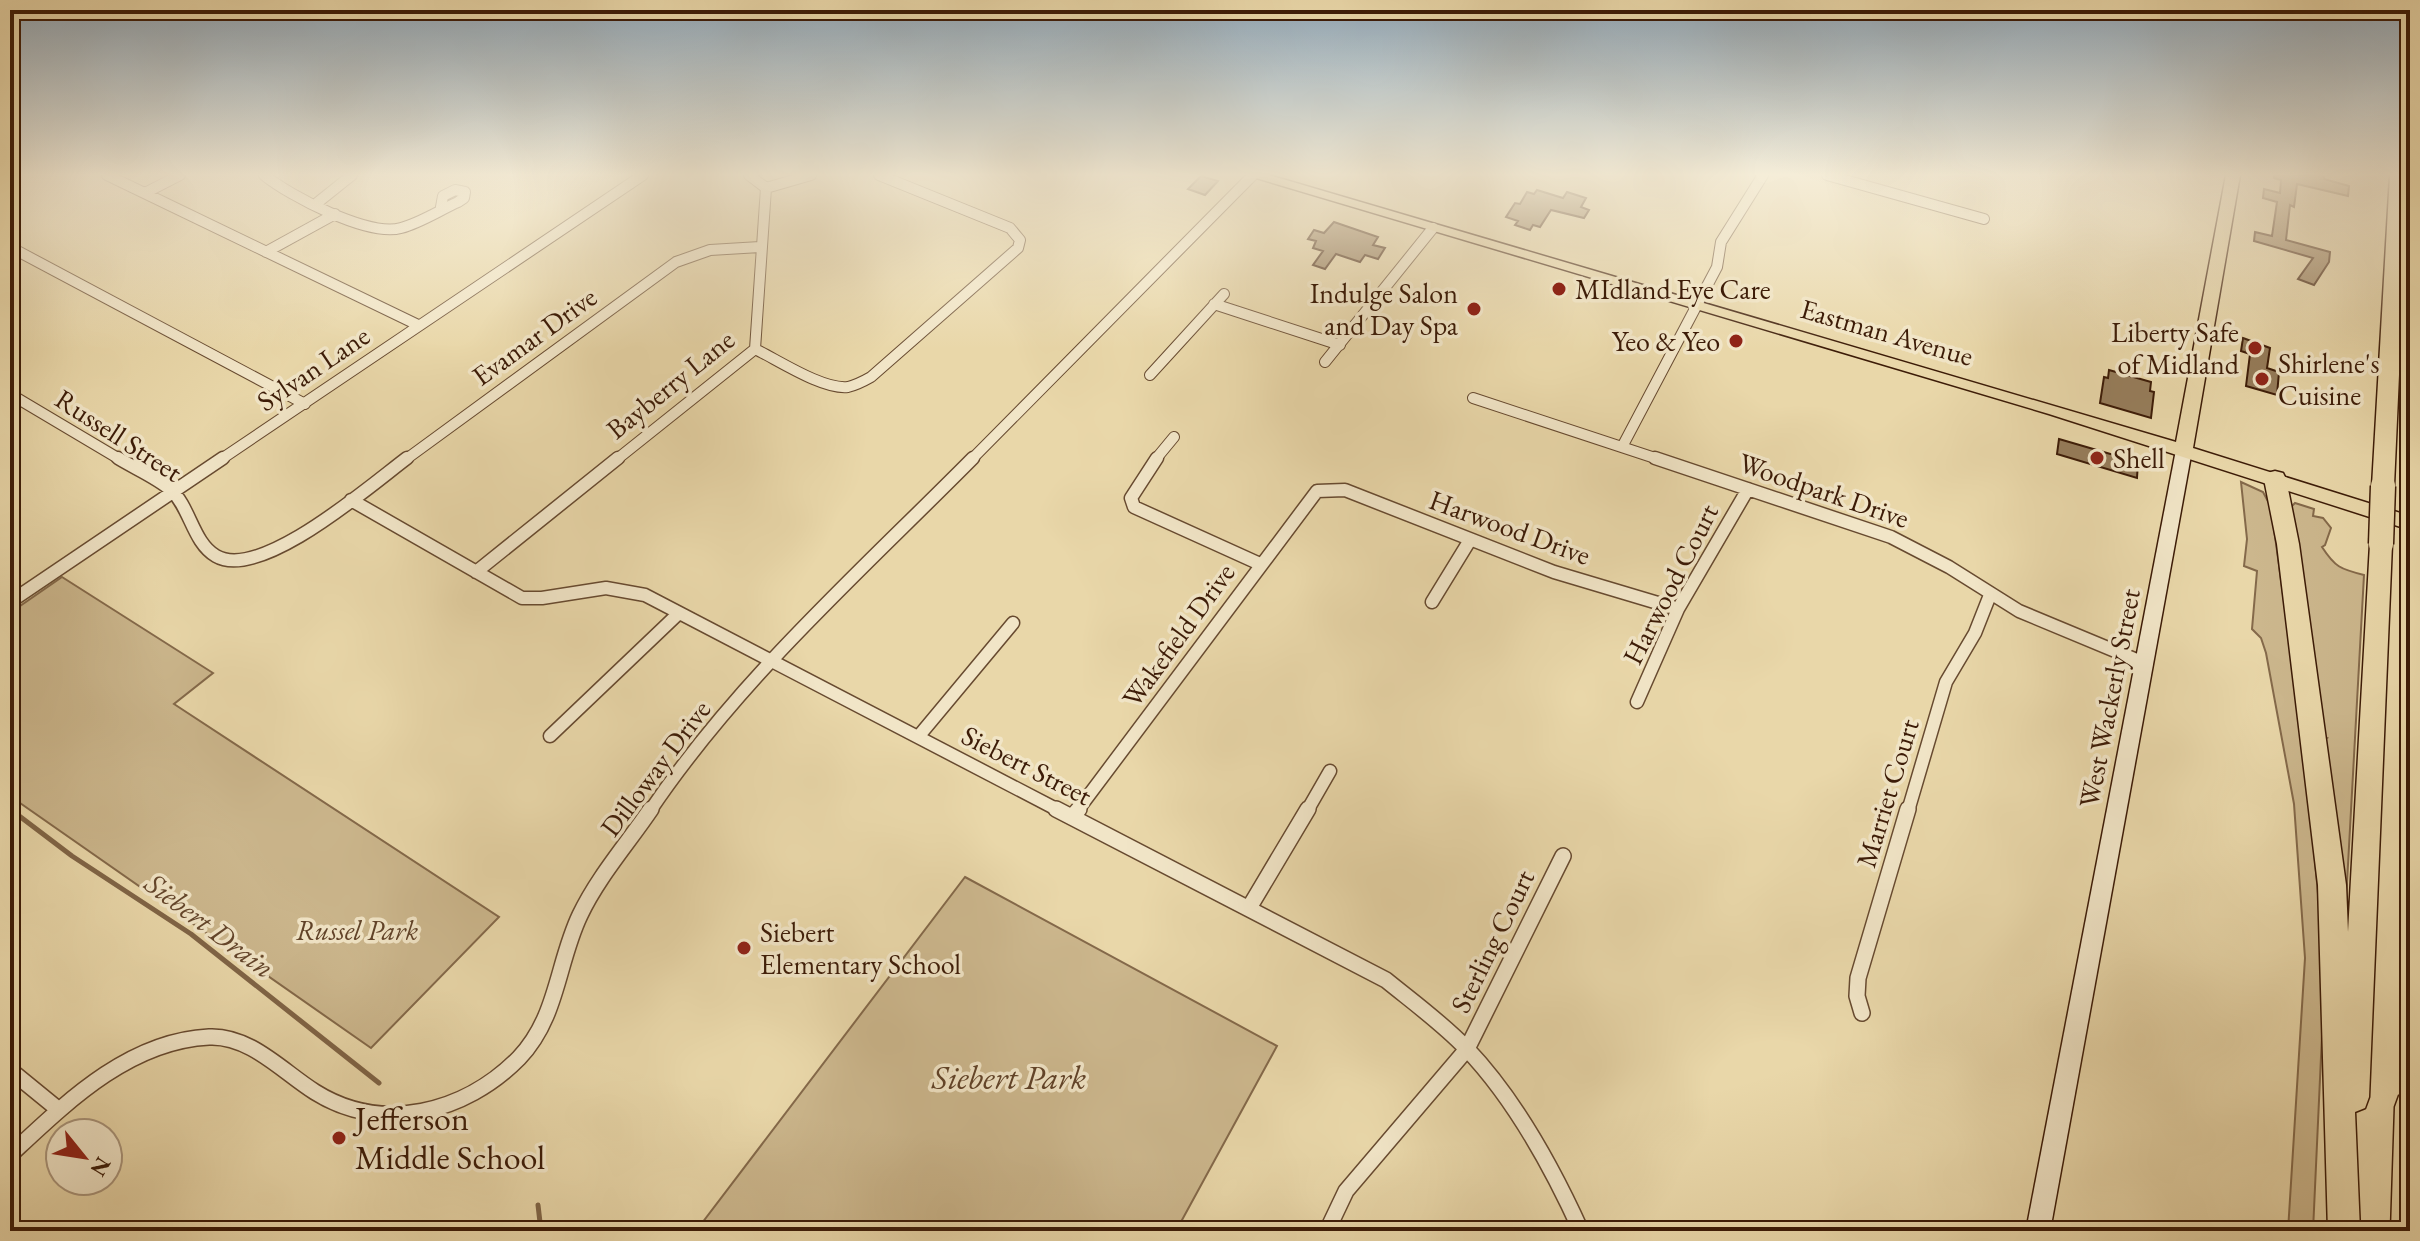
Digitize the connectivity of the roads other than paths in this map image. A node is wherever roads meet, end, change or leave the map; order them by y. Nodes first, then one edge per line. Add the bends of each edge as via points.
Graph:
1 (227, 233) edge
2 (307, 233) edge
3 (556, 233) edge
4 (761, 233) edge
5 (1014, 233) edge
6 (1196, 233) edge
7 (1429, 233) edge
8 (1450, 233) edge
9 (1727, 233) edge
10 (2223, 233) edge
11 (2396, 233) edge
12 (10, 247) edge
13 (760, 247) junction
14 (269, 253) junction
15 (1224, 294) dead end
16 (1214, 304) junction
17 (1697, 305) junction
18 (418, 325) junction
19 (1340, 345) junction
20 (755, 349) junction
21 (1325, 362) dead end
22 (1150, 375) dead end
23 (10, 394) edge
24 (1473, 398) dead end
25 (305, 404) junction
26 (1174, 437) dead end
27 (1622, 447) junction
28 (2184, 450) junction
29 (2275, 479) junction
30 (1327, 488) joint
31 (1748, 489) junction
32 (172, 491) junction
33 (351, 500) junction
34 (2410, 523) edge
35 (1470, 540) junction
36 (1260, 564) junction
37 (476, 572) junction
38 (1990, 595) junction
39 (10, 602) edge
40 (1432, 602) dead end
41 (1678, 609) junction
42 (679, 613) junction
43 (1013, 623) dead end
44 (772, 662) junction
45 (2144, 663) junction
46 (1637, 702) dead end
47 (550, 736) dead end
48 (918, 737) junction
49 (1330, 771) dead end
50 (1073, 816) junction
51 (1563, 856) dead end
52 (1249, 908) junction
53 (1862, 1013) dead end
54 (1467, 1049) junction
55 (10, 1070) edge
56 (2410, 1107) edge
57 (59, 1110) junction
58 (10, 1155) edge
59 (1327, 1231) edge
60 (1581, 1231) edge
61 (2038, 1231) edge
62 (2346, 1231) edge
63 (2407, 1231) edge

1 - 14 street
2 - 14 street
3 - 18 street, Sylvan Lane
4 - 13 street, Bayberry Lane
5 - 20 street via 1020,240 1009,256 857,384 829,383
6 - 44 street, Dilloway Drive
7 - 19 street
8 - 17 main road, Eastman Avenue
9 - 17 street via 1717,267
10 - 28 main road, West Wackerly Street
11 - 62 highway, bridge
12 - 25 street
13 - 20 street, Bayberry Lane
13 - 33 street, Evamar Drive via 710,250 676,262
14 - 18 street
15 - 16 street
16 - 19 street
16 - 22 street
17 - 27 street
17 - 28 main road, Eastman Avenue
18 - 25 street, Sylvan Lane
19 - 21 street
20 - 37 street, Bayberry Lane
23 - 32 street, Russell Street
24 - 27 street, Woodpark Drive
25 - 32 street, Sylvan Lane
26 - 36 street via 1136,486 1134,507
27 - 31 street, Woodpark Drive
28 - 29 main road, Eastman Avenue
28 - 45 street, West Wackerly Street
29 - 34 main road, Eastman Avenue
29 - 62 highway via 2333,900
30 - 35 street, Harwood Drive via 1345,490
30 - 36 street, Wakefield Drive via 1317,491
31 - 38 street, Woodpark Drive via 1891,537
31 - 41 street, Harwood Court
32 - 33 street, Russell Street via 206,547 217,557 235,560 284,547
32 - 39 street, Sylvan Lane
33 - 37 street, Siebert Street
35 - 40 street
35 - 41 street, Harwood Drive
36 - 50 street, Wakefield Drive
37 - 42 street, Siebert Street via 522,598 622,589
38 - 45 street, Woodpark Drive via 2054,628
38 - 53 street, Marriet Court via 1937,711 1858,978
41 - 46 street, Harwood Court
42 - 44 street, Siebert Street
42 - 47 street
43 - 48 street
44 - 48 street, Siebert Street
44 - 57 street, Dilloway Drive via 686,757 582,911 550,1012 531,1044 469,1096 416,1114 374,1117 344,1110 258,1051 212,1037 176,1041 135,1057
45 - 61 street, West Wackerly Street
48 - 50 street, Siebert Street
49 - 52 street
50 - 52 street, Siebert Street
51 - 54 street, Sterling Court
52 - 54 street, Siebert Street via 1386,980
54 - 59 street, Sterling Court via 1346,1191
54 - 60 street, Siebert Street via 1524,1129
55 - 57 street
56 - 63 highway
57 - 58 street, Dilloway Drive

